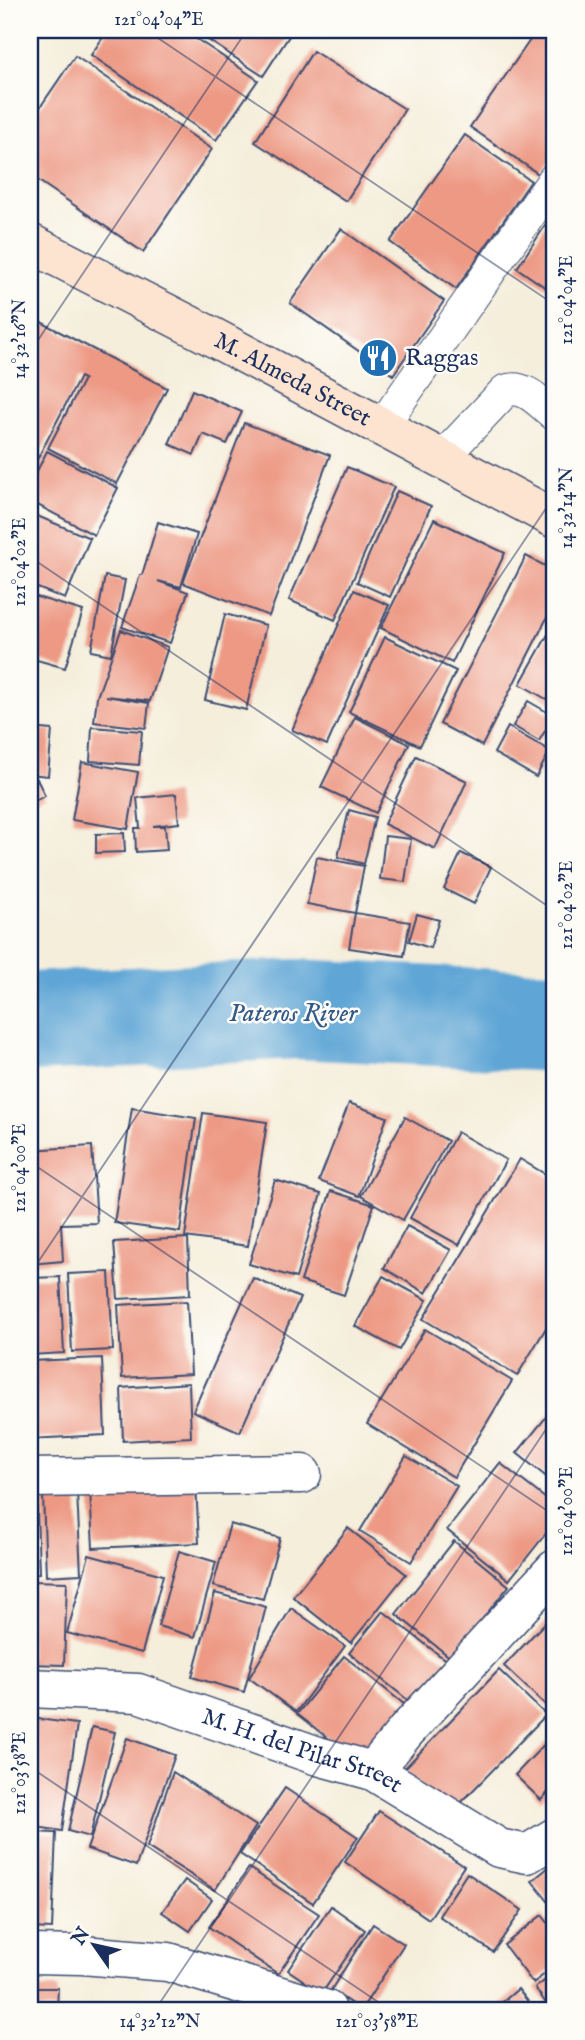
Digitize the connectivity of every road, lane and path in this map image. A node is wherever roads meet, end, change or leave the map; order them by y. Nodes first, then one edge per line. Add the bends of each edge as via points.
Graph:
1 (555, 178) edge
2 (30, 245) edge
3 (555, 415) edge
4 (382, 426) junction
5 (442, 458) junction
6 (555, 519) edge
7 (302, 1474) dead end
8 (30, 1478) edge
9 (555, 1569) edge
10 (30, 1688) edge
11 (373, 1771) junction
12 (555, 1837) edge
13 (30, 1954) edge
14 (327, 2010) edge

1 - 4 lane
2 - 4 main road, M. Almeda Street
3 - 5 lane via 524,391 505,391
4 - 5 main road, M. Almeda Street
5 - 6 main road, M. Almeda Street
7 - 8 street
9 - 11 street
10 - 11 street, M. H. del Pilar Street via 138,1693
11 - 12 street, M. H. del Pilar Street via 499,1847 527,1854
13 - 14 street via 169,1962

